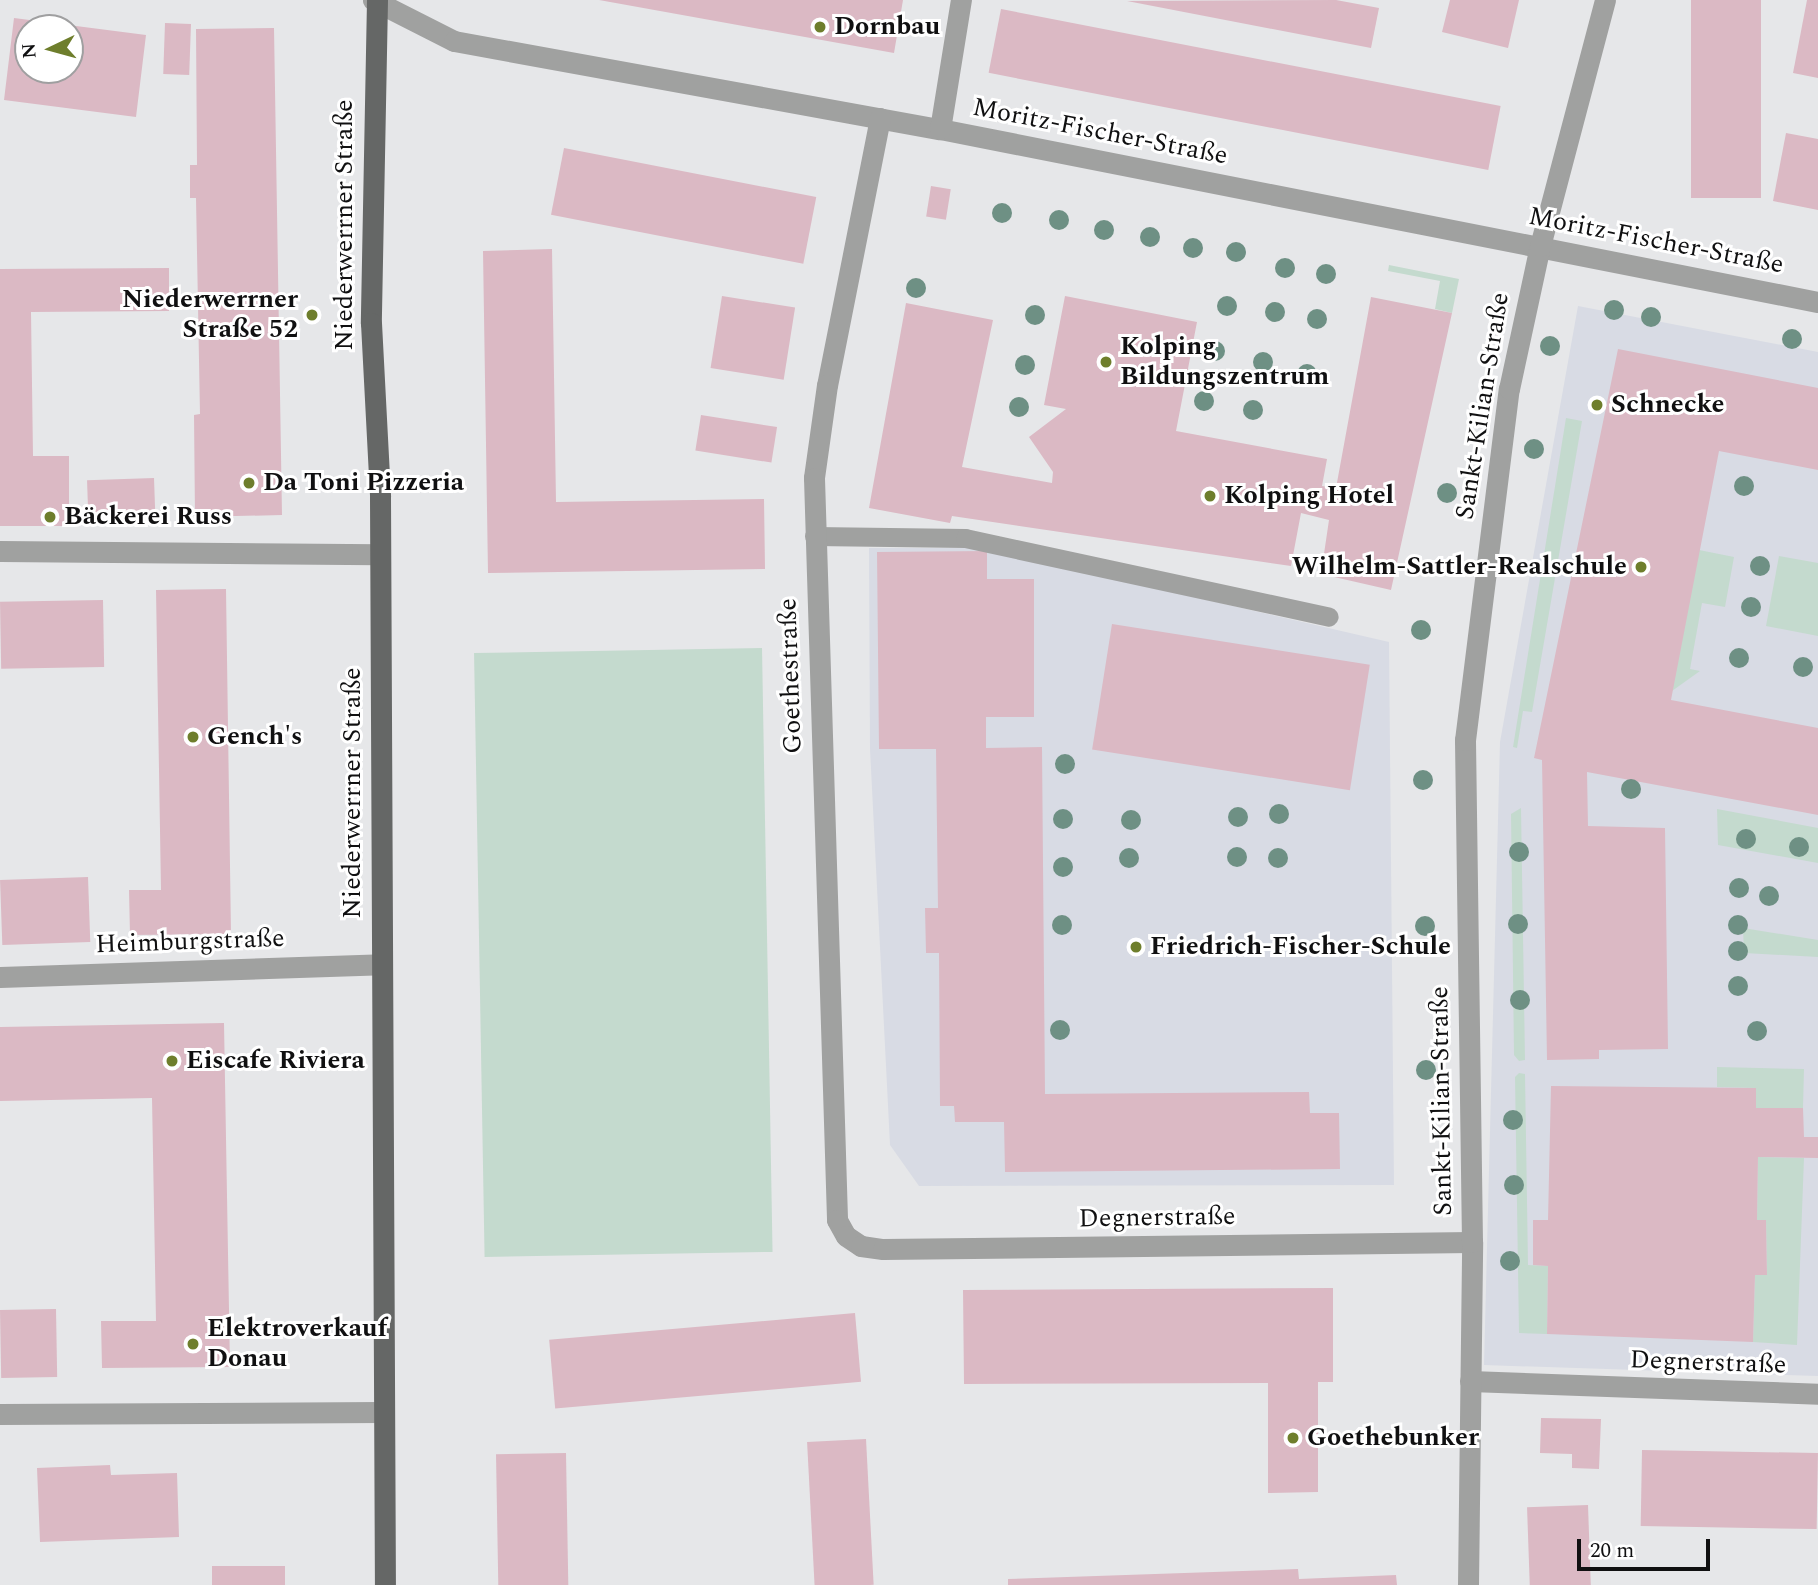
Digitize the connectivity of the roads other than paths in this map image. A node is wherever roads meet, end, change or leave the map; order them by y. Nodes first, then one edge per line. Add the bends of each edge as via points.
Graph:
1 (961, 0) edge
2 (1605, 0) edge
3 (376, 1) edge
4 (880, 118) junction
5 (940, 129) junction
6 (1540, 246) junction
7 (1818, 302) edge
8 (814, 536) junction
9 (0, 551) edge
10 (379, 554) junction
11 (1329, 617) dead end
12 (382, 964) junction
13 (0, 977) edge
14 (846, 1236) joint
15 (1472, 1242) junction
16 (1470, 1381) junction
17 (1818, 1394) edge
18 (381, 1412) junction
19 (0, 1414) edge
20 (385, 1585) edge
21 (1468, 1585) edge

1 - 5 street
2 - 6 street, Sankt-Kilian-Straße
3 - 4 street, Moritz-Fischer-Straße via 454,41
3 - 10 main road, Niederwerrner Straße via 371,323
4 - 5 street, Moritz-Fischer-Straße
4 - 8 street, Goethestraße via 822,411 814,478
5 - 6 street, Moritz-Fischer-Straße
6 - 7 street, Moritz-Fischer-Straße
6 - 15 street, Sankt-Kilian-Straße via 1510,389 1465,740
8 - 11 lane via 965,538
8 - 14 street, Goethestraße via 829,898 834,1193 837,1220
9 - 10 street
10 - 12 main road, Niederwerrner Straße
12 - 13 street, Heimburgstraße
12 - 18 main road, Niederwerrner Straße
14 - 15 street, Degnerstraße via 861,1246 883,1249
15 - 16 street, Sankt-Kilian-Straße
16 - 17 street, Degnerstraße
16 - 21 street, Sankt-Kilian-Straße
18 - 19 street
18 - 20 main road, Niederwerrner Straße

